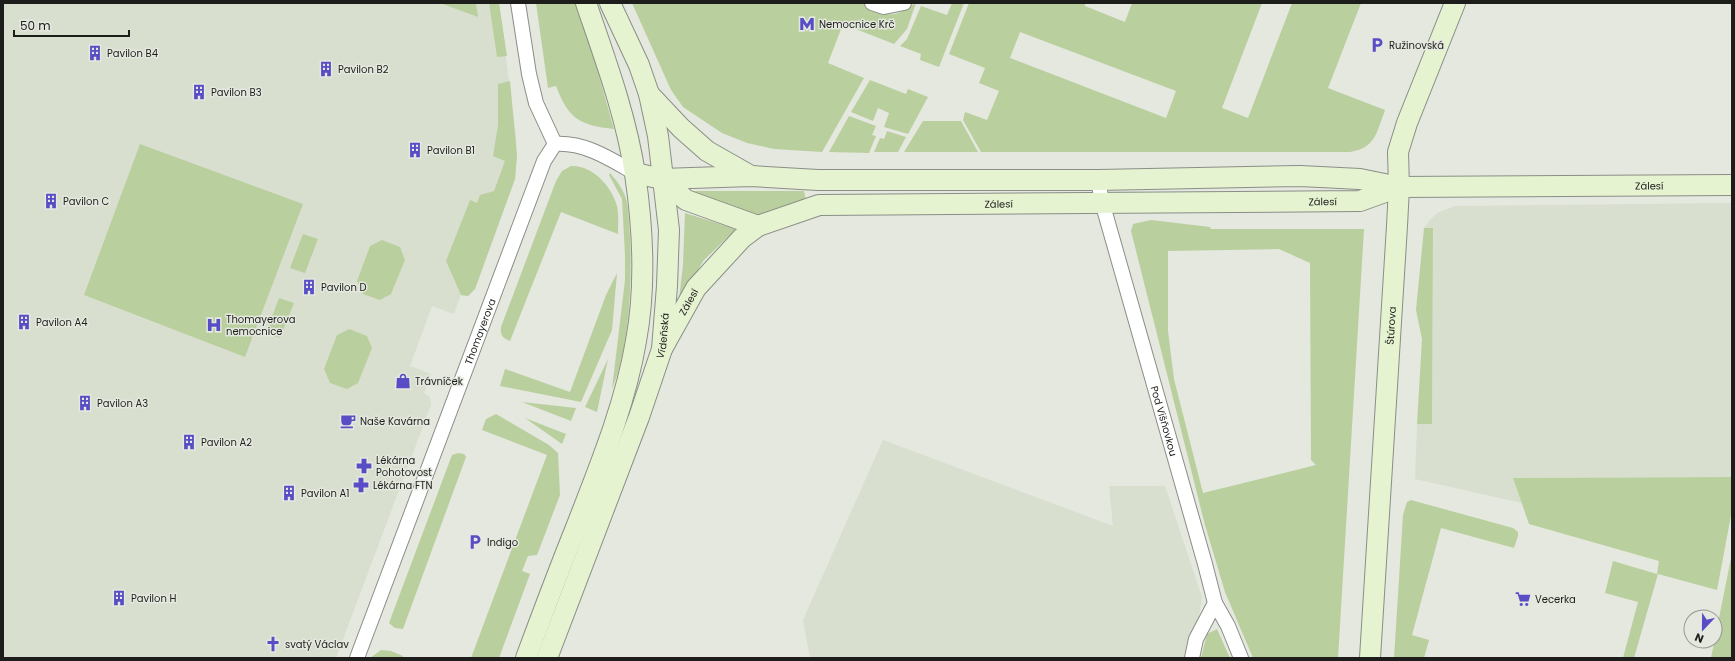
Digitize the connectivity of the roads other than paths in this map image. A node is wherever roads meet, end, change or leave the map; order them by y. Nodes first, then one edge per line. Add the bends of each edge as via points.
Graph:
1 (518, 3) edge
2 (586, 3) edge
3 (610, 3) edge
4 (872, 3) edge
5 (904, 3) edge
6 (1455, 3) edge
7 (648, 94) junction
8 (555, 144) junction
9 (635, 173) junction
10 (751, 176) junction
11 (662, 179) junction
12 (1098, 180) junction
13 (1732, 185) edge
14 (1399, 187) junction
15 (1102, 202) junction
16 (758, 226) junction
17 (662, 350) junction
18 (1215, 603) junction
19 (357, 658) edge
20 (526, 658) edge
21 (547, 658) edge
22 (1192, 658) edge
23 (1241, 658) edge
24 (1370, 658) edge

1 - 8 street via 536,103
2 - 9 main road via 617,93
3 - 7 main road, Vídeňská via 639,65
4 - 5 street via 884,7
6 - 14 main road, Štúrova via 1398,152
7 - 10 main road via 707,151
7 - 11 main road, Vídeňská via 658,136
8 - 9 street via 571,144 598,152
8 - 19 street, Thomayerova via 544,161
9 - 11 main road
9 - 20 main road via 641,232 642,286 636,340 624,393 598,470
10 - 11 main road, Zálesí
10 - 12 main road, Zálesí via 818,180
11 - 16 main road via 686,200
11 - 17 main road, Vídeňská via 669,230
12 - 14 main road, Zálesí via 1300,176 1360,178
12 - 15 street, Pod Višňovkou
13 - 14 main road, Zálesí
14 - 15 main road, Zálesí via 1360,201
14 - 24 main road, Štúrova
15 - 16 main road, Zálesí via 819,205
15 - 18 street, Pod Višňovkou
16 - 17 main road, Zálesí via 742,238 696,288
17 - 21 main road, Vídeňská
18 - 22 street via 1196,639
18 - 23 street, Pod Višňovkou

